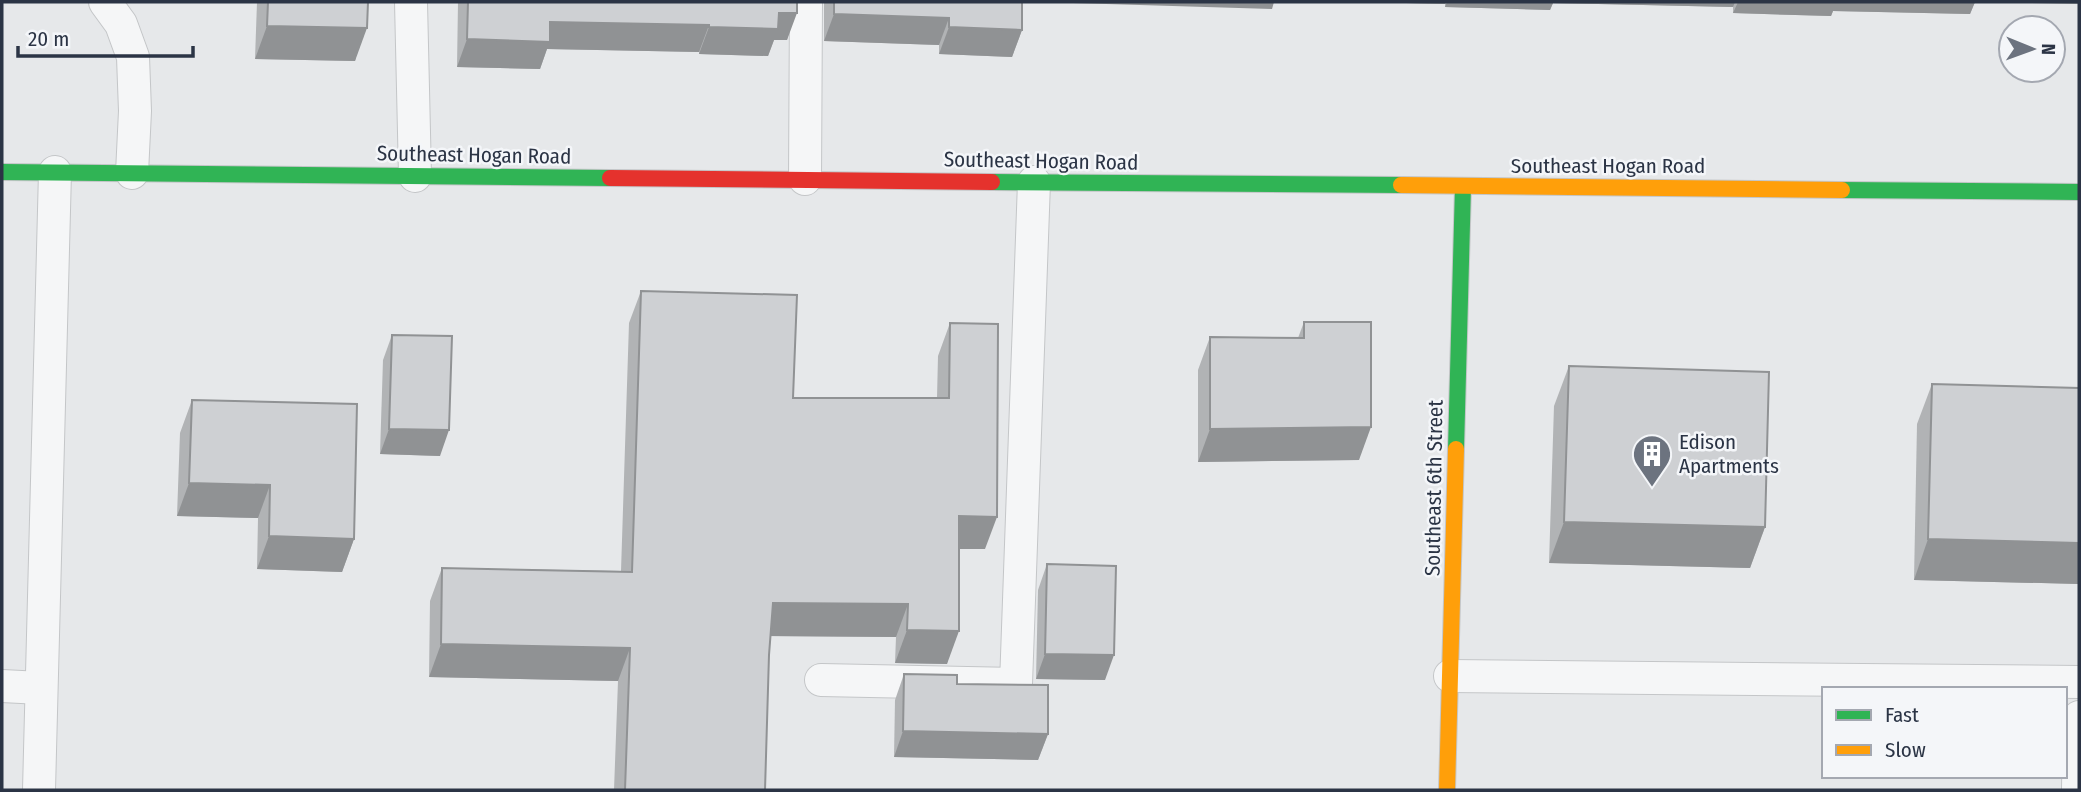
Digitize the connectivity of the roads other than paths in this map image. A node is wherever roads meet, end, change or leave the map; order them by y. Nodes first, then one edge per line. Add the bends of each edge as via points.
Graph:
1 (105, 2) edge
2 (411, 2) edge
3 (806, 2) edge
4 (2, 172) edge
5 (55, 172) junction
6 (132, 173) junction
7 (415, 176) junction
8 (805, 179) junction
9 (1034, 182) junction
10 (1463, 186) junction
11 (2079, 192) edge
12 (1450, 676) junction
13 (821, 680) dead end
14 (2079, 682) edge
15 (2, 686) edge
16 (41, 688) junction
17 (2079, 718) edge
18 (39, 790) edge
19 (1447, 790) edge
20 (2078, 790) edge

1 - 6 lane via 121,24 133,57
2 - 7 lane
3 - 8 lane
4 - 5 main road, Southeast Hogan Road
5 - 6 main road, Southeast Hogan Road
5 - 16 lane
6 - 7 main road, Southeast Hogan Road
7 - 8 main road, Southeast Hogan Road
8 - 9 main road, Southeast Hogan Road
9 - 10 main road, Southeast Hogan Road
9 - 13 lane via 1016,684
10 - 11 main road, Southeast Hogan Road
10 - 12 main road, Southeast 6th Street
12 - 14 lane
12 - 19 main road, Southeast 6th Street
15 - 16 lane
16 - 18 lane
17 - 20 lane

